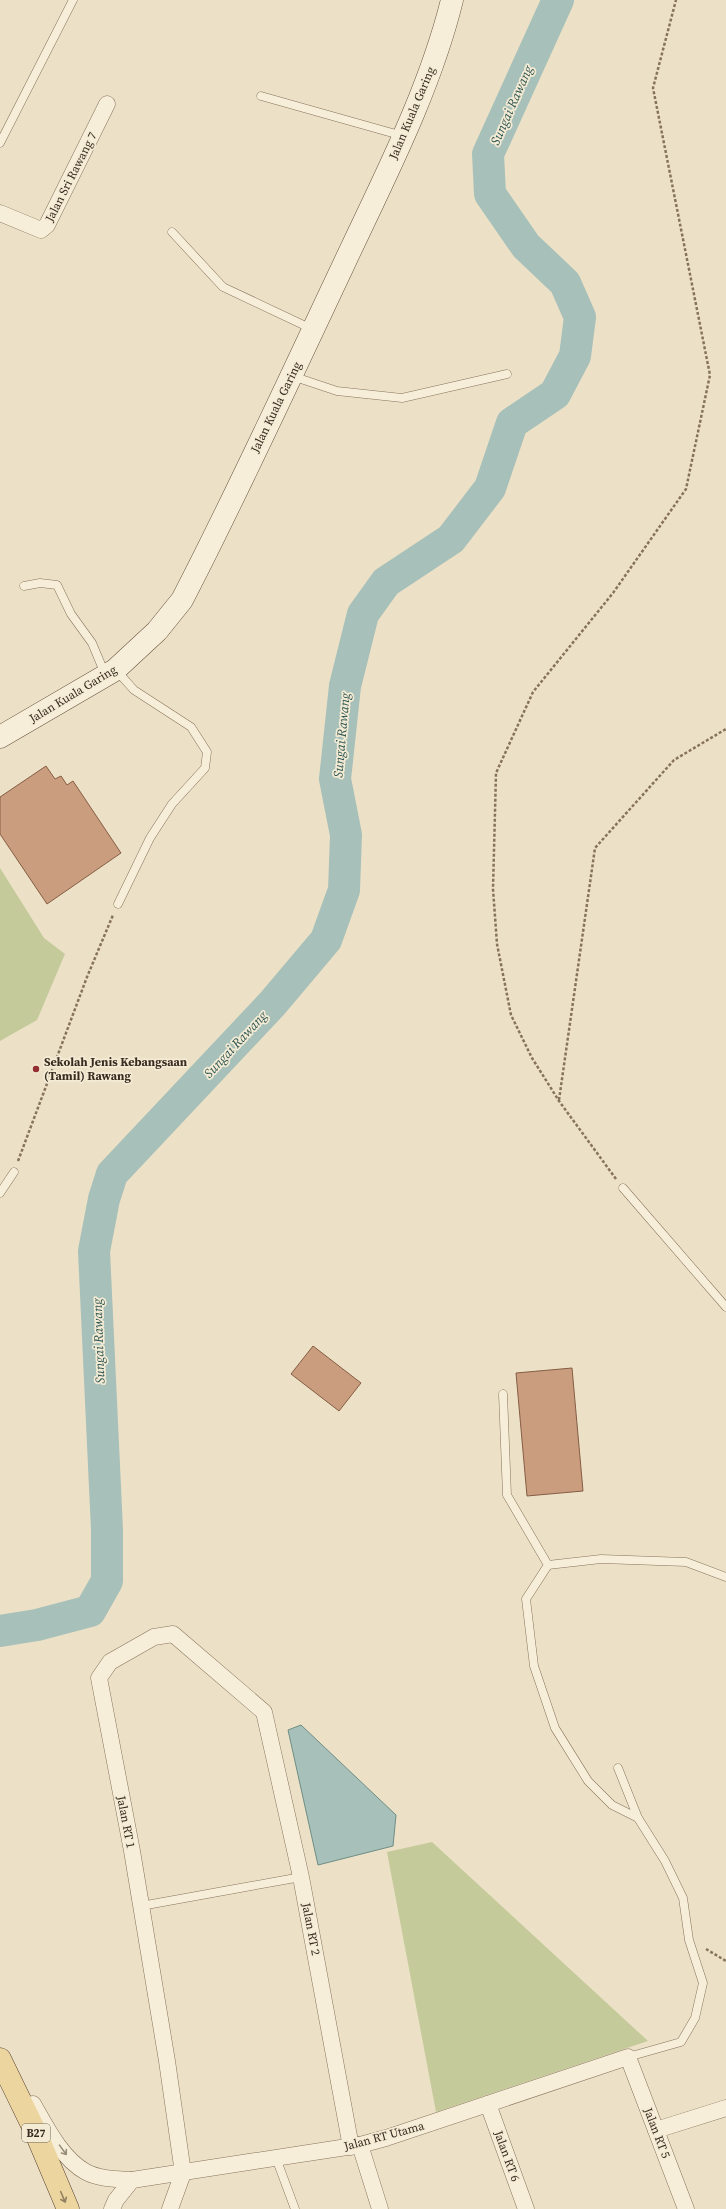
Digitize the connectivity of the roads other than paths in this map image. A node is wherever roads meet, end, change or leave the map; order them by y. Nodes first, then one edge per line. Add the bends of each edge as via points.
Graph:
1 (73, 0) edge
2 (452, 0) edge
3 (261, 96) dead end
4 (107, 104) dead end
5 (404, 136) junction
6 (0, 143) edge
7 (0, 213) edge
8 (172, 232) dead end
9 (313, 329) junction
10 (507, 374) dead end
11 (291, 376) junction
12 (24, 586) dead end
13 (111, 673) junction
14 (0, 737) edge
15 (118, 904) road end
16 (14, 1172) road end
17 (622, 1188) road end
18 (0, 1193) edge
19 (726, 1307) edge
20 (503, 1394) dead end
21 (548, 1565) junction
22 (726, 1577) edge
23 (264, 1712) joint
24 (618, 1768) dead end
25 (638, 1818) junction
26 (301, 1877) junction
27 (141, 1906) junction
28 (0, 2045) edge
29 (628, 2057) junction
30 (0, 2060) edge
31 (488, 2104) junction
32 (726, 2108) edge
33 (656, 2130) junction
34 (355, 2146) junction
35 (276, 2158) junction
36 (183, 2172) junction
37 (132, 2180) junction
38 (68, 2209) edge
39 (112, 2209) edge
40 (170, 2209) edge
41 (295, 2209) edge
42 (380, 2209) edge
43 (526, 2209) edge
44 (686, 2209) edge

1 - 6 lane
2 - 5 street, Jalan Kuala Garing via 443,36
3 - 5 lane
4 - 7 street, Jalan Sri Rawang 7 via 47,225 41,230
5 - 9 street, Jalan Kuala Garing
8 - 9 lane via 223,287
9 - 11 street, Jalan Kuala Garing
10 - 11 lane via 402,398 337,391
11 - 13 street, Jalan Kuala Garing via 182,600 157,631
12 - 13 lane via 40,583 57,585 71,614
13 - 14 street, Jalan Kuala Garing
13 - 15 lane via 191,727 207,752 205,768 172,804 150,838
16 - 18 lane
17 - 19 lane
20 - 21 lane via 507,1495
21 - 22 lane via 601,1559 686,1562
21 - 25 lane via 526,1599 534,1666 555,1728 588,1781 612,1805
23 - 26 street, Jalan RT 2
23 - 27 street, Jalan RT 1 via 173,1634 154,1636 110,1662 99,1678
24 - 25 lane
25 - 29 lane via 665,1861 683,1898 689,1940 703,1983 696,2018 681,2042
26 - 27 lane
26 - 34 street, Jalan RT 2
27 - 36 street, Jalan RT 1
28 -> 37 street, Jalan RT Utama via 45,2126 71,2162 87,2173
29 - 31 street, Jalan RT Utama
29 - 33 street, Jalan RT 5
30 -> 38 main road, B27 via 35,2131
31 - 34 street, Jalan RT Utama
31 - 43 street, Jalan RT 6
32 - 33 street
33 - 44 street, Jalan RT 5
34 - 35 street, Jalan RT Utama
34 - 42 street, Jalan RT 2
35 - 36 street, Jalan RT Utama
35 - 41 lane
36 - 37 street, Jalan RT Utama
36 - 40 street
37 - 39 street

